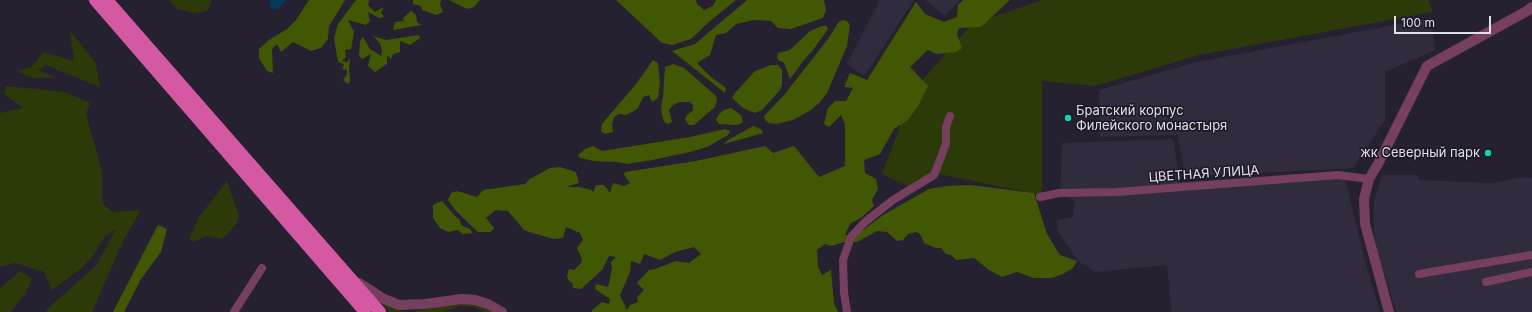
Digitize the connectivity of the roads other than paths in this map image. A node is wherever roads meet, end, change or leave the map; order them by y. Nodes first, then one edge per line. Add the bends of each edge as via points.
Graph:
1 (95, 0) edge
2 (107, 0) edge
3 (1532, 7) edge
4 (950, 116) dead end
5 (1369, 179) junction
6 (1040, 197) dead end
7 (1532, 255) edge
8 (340, 267) junction
9 (262, 268) dead end
10 (1532, 272) edge
11 (1419, 274) dead end
12 (1486, 282) dead end
13 (363, 310) edge
14 (234, 312) edge
15 (380, 312) edge
16 (502, 312) edge
17 (847, 312) edge
18 (1389, 312) edge

1 - 13 highway
2 - 8 highway
3 - 5 street via 1428,66
4 - 17 street via 946,127 946,144 934,175 893,200 865,222 851,237 843,260
5 - 6 street, ЦВЕТНАЯ УЛИЦА via 1338,176 1117,192 1059,193
5 - 18 street via 1364,199 1365,224
7 - 11 street
8 - 15 highway
8 - 16 street via 368,290 399,305 462,299 488,304
9 - 14 street
10 - 12 street

